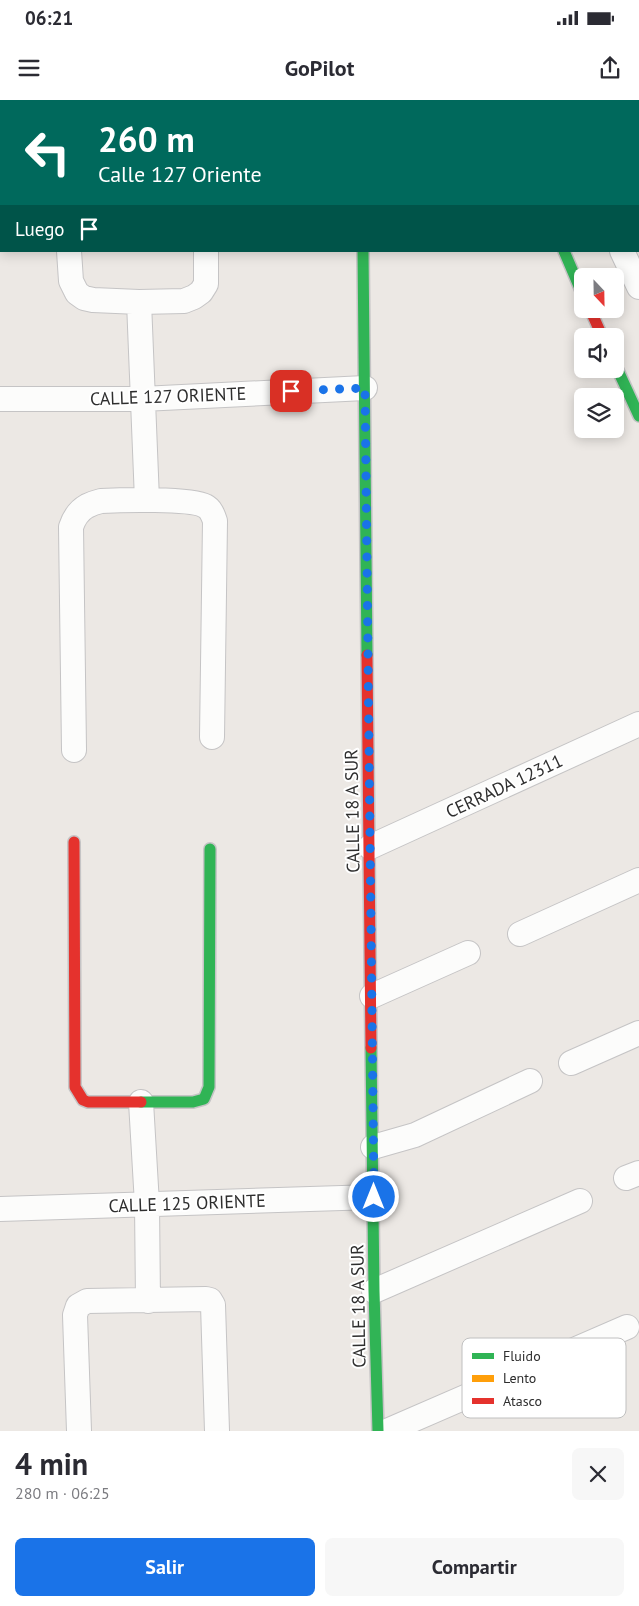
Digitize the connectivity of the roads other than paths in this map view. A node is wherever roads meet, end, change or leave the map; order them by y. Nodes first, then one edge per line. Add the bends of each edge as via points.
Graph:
1 (69, 252) edge
2 (206, 252) edge
3 (363, 252) edge
4 (564, 252) edge
5 (622, 252) edge
6 (574, 274) edge
7 (639, 287) edge
8 (139, 302) junction
9 (621, 378) edge
10 (365, 388) junction
11 (0, 399) edge
12 (142, 399) junction
13 (639, 416) edge
14 (147, 500) junction
15 (639, 724) edge
16 (212, 737) dead end
17 (74, 750) dead end
18 (74, 842) dead end
19 (370, 847) junction
20 (210, 849) dead end
21 (639, 880) edge
22 (520, 934) dead end
23 (468, 953) dead end
24 (372, 996) junction
25 (639, 1033) edge
26 (571, 1063) dead end
27 (530, 1081) dead end
28 (141, 1102) junction
29 (373, 1147) junction
30 (374, 1197) junction
31 (580, 1201) dead end
32 (147, 1204) junction
33 (0, 1209) edge
34 (374, 1292) junction
35 (148, 1301) junction
36 (627, 1327) dead end
37 (602, 1338) edge
38 (462, 1398) edge
39 (79, 1431) edge
40 (217, 1431) edge
41 (378, 1431) edge
42 (387, 1431) edge

1 - 8 street via 70,281 77,293 93,300
2 - 8 street via 206,284 194,298
3 - 10 street, CALLE 18 A SUR
4 - 6 street
5 - 7 street
8 - 12 street
9 - 13 street
10 - 12 street, CALLE 127 ORIENTE
10 - 19 street, CALLE 18 A SUR
11 - 12 street, CALLE 127 ORIENTE
12 - 14 street
14 - 16 street via 201,504 213,513
14 - 17 street via 99,501 86,506 75,516 71,527
15 - 19 street, CERRADA 12311
18 - 28 street via 75,1088 88,1102
19 - 24 street, CALLE 18 A SUR
20 - 28 street via 209,1087 204,1099 198,1102
21 - 22 street
23 - 24 street
24 - 29 street, CALLE 18 A SUR
25 - 26 street
27 - 29 street via 415,1134
28 - 32 street
29 - 30 street, CALLE 18 A SUR
30 - 32 street, CALLE 125 ORIENTE
30 - 34 street, CALLE 18 A SUR
31 - 34 street
32 - 33 street, CALLE 125 ORIENTE
32 - 35 street
34 - 41 street, CALLE 18 A SUR
35 - 39 street via 87,1301 78,1306 75,1315
35 - 40 street via 206,1298 213,1305
36 - 37 street
38 - 42 street

